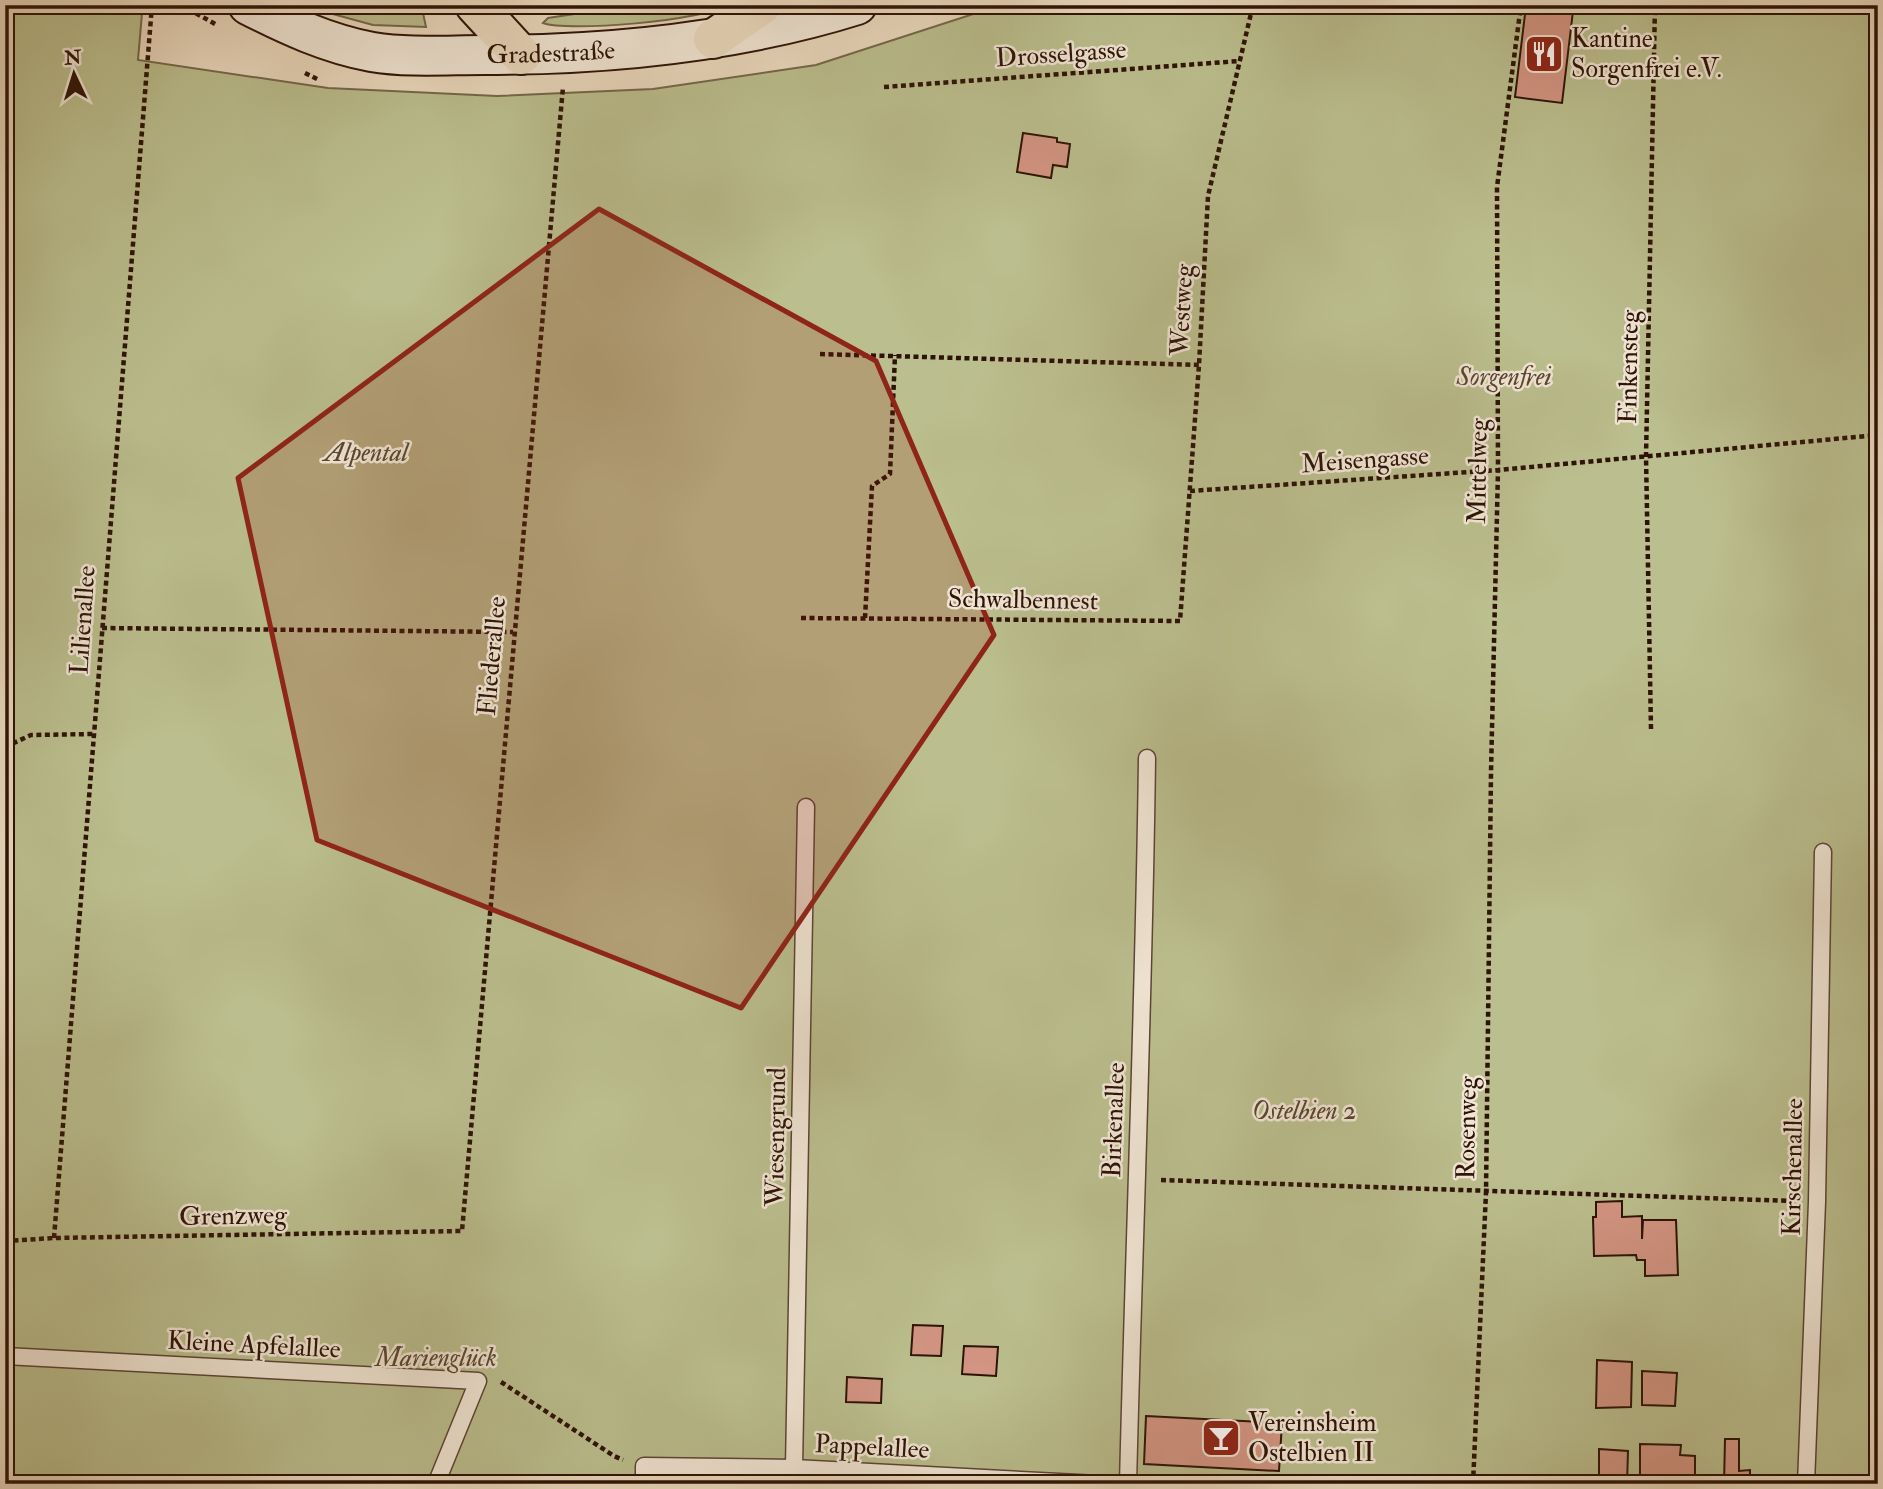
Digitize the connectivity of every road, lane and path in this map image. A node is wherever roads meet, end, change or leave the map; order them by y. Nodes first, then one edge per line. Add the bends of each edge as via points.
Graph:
1 (152, 5) edge
2 (248, 5) edge
3 (475, 5) edge
4 (762, 5) edge
5 (857, 5) edge
6 (1387, 5) edge
7 (1521, 5) edge
8 (1554, 5) edge
9 (1655, 5) edge
10 (1252, 7) edge
11 (1579, 8) dead end
12 (713, 39) junction
13 (521, 55) junction
14 (1240, 61) junction
15 (563, 84) dead end
16 (884, 87) dead end
17 (820, 354) dead end
18 (895, 355) junction
19 (1199, 365) junction
20 (1878, 435) edge
21 (1646, 457) junction
22 (1499, 470) junction
23 (1190, 491) junction
24 (801, 618) dead end
25 (865, 618) junction
26 (1180, 621) joint
27 (102, 628) junction
28 (513, 632) junction
29 (1651, 729) dead end
30 (94, 734) junction
31 (5, 747) edge
32 (1147, 758) dead end
33 (1491, 772) joint
34 (806, 807) dead end
35 (1823, 852) dead end
36 (1136, 1179) junction
37 (1486, 1192) junction
38 (1818, 1202) junction
39 (462, 1231) joint
40 (54, 1238) junction
41 (5, 1241) edge
42 (5, 1356) edge
43 (478, 1381) junction
44 (644, 1466) junction
45 (794, 1468) junction
46 (436, 1484) edge
47 (644, 1484) edge
48 (1098, 1484) edge
49 (1128, 1484) edge
50 (1473, 1484) edge
51 (1806, 1484) edge

1 - 27 path, Lilienallee
2 - 13 main road, Gradestraße via 288,26 372,52
3 - 13 highway
4 - 12 highway
5 - 12 main road, Gradestraße via 785,26
6 - 10 path
7 - 22 path, Mittelweg via 1497,187
8 - 11 path
9 - 21 path, Finkensteg
10 - 14 path, Westweg
12 - 13 main road, Gradestraße
14 - 16 path, Drosselgasse
14 - 19 path, Westweg via 1208,196
15 - 28 path, Fliederallee
17 - 18 path
18 - 19 path
18 - 25 path via 890,474 872,486
19 - 23 path, Westweg
20 - 21 path, Meisengasse
21 - 22 path, Meisengasse
21 - 29 path, Finkensteg
22 - 23 path, Meisengasse
22 - 33 path, Mittelweg
23 - 26 path, Westweg
24 - 25 path, Schwalbennest
25 - 26 path, Schwalbennest
27 - 28 path
27 - 30 path, Lilienallee
28 - 39 path, Fliederallee
30 - 31 path via 31,735
30 - 40 path, Lilienallee
32 - 36 lane, Birkenallee
33 - 37 path, Rosenweg
34 - 45 lane, Wiesengrund
35 - 38 lane, Kirschenallee
36 - 37 path
36 - 49 lane, Birkenallee
37 - 38 path
37 - 50 path, Rosenweg
38 - 51 lane, Kirschenallee
39 - 40 path, Grenzweg
40 - 41 path, Grenzweg
42 - 43 lane, Kleine Apfelallee
43 - 44 path via 502,1382 614,1456
43 - 46 lane
44 - 45 lane, Pappelallee
44 - 47 lane
45 - 48 lane, Pappelallee

